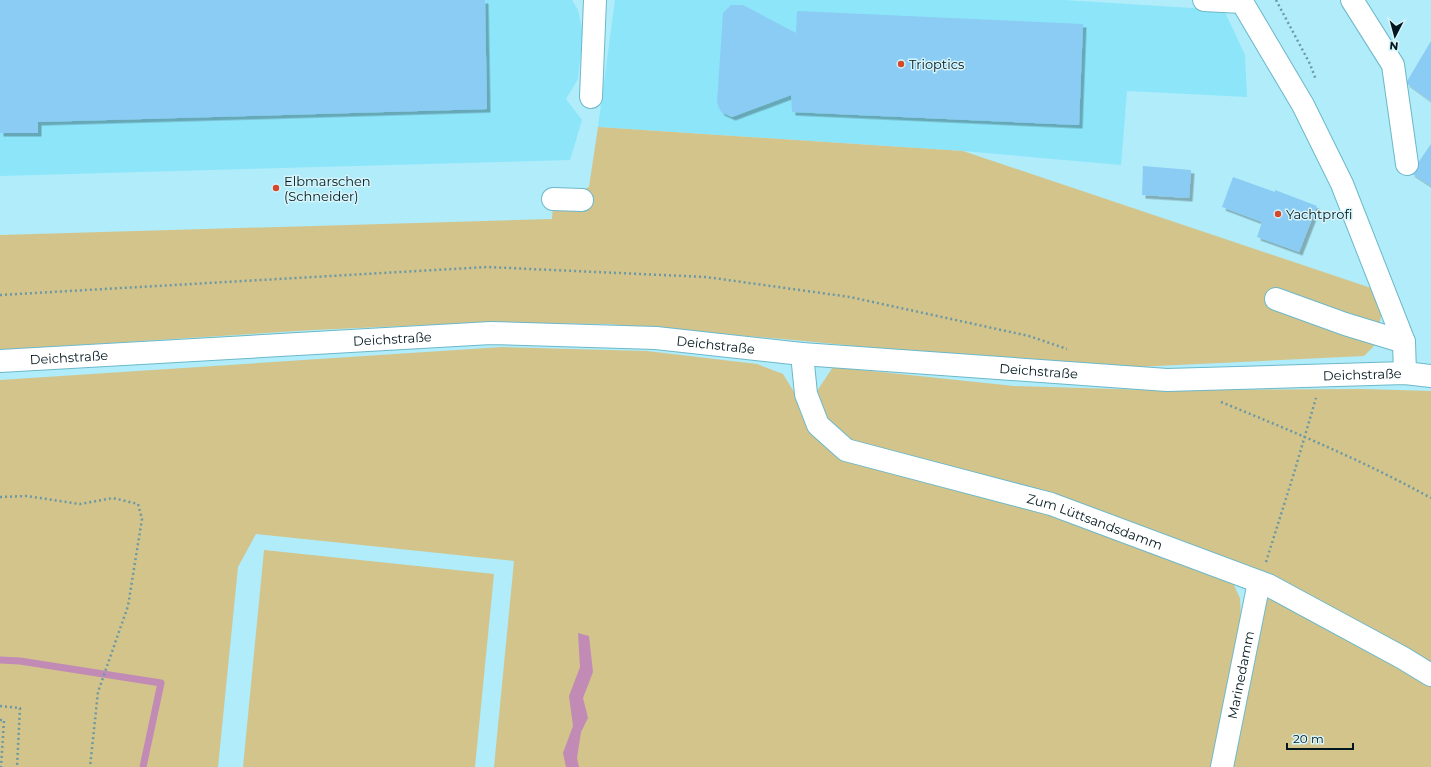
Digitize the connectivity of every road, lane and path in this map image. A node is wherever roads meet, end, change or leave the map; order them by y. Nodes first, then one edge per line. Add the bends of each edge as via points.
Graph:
1 (595, 0) edge
2 (1204, 0) edge
3 (1352, 0) edge
4 (1241, 1) edge
5 (591, 96) dead end
6 (1407, 164) dead end
7 (553, 199) dead end
8 (582, 200) dead end
9 (1276, 299) dead end
10 (1404, 342) junction
11 (802, 354) junction
12 (0, 361) edge
13 (1405, 373) junction
14 (1322, 374) junction
15 (1431, 376) edge
16 (0, 497) edge
17 (1259, 582) junction
18 (1431, 675) edge
19 (0, 706) edge
20 (0, 720) edge
21 (1, 767) edge
22 (17, 767) edge
23 (90, 767) edge
24 (1222, 767) edge

1 - 5 street
2 - 4 street
3 - 6 street via 1393,66
4 - 10 street via 1303,105 1342,184
7 - 8 street
9 - 10 street
10 - 13 street
11 - 12 street, Deichstraße via 656,338 491,333
11 - 14 street, Deichstraße via 1167,380
11 - 17 street, Zum Lüttsandsdamm via 806,394 818,425 846,450 1051,504
13 - 14 street, Deichstraße
13 - 15 street, Deichstraße
14 - 17 path via 1306,436
16 - 23 path via 27,496 80,504 113,498 138,504 142,520 128,606 98,692
17 - 18 street, Zum Lüttsandsdamm
17 - 24 street, Marinedamm
19 - 22 path via 20,708
20 - 21 path via 4,720

